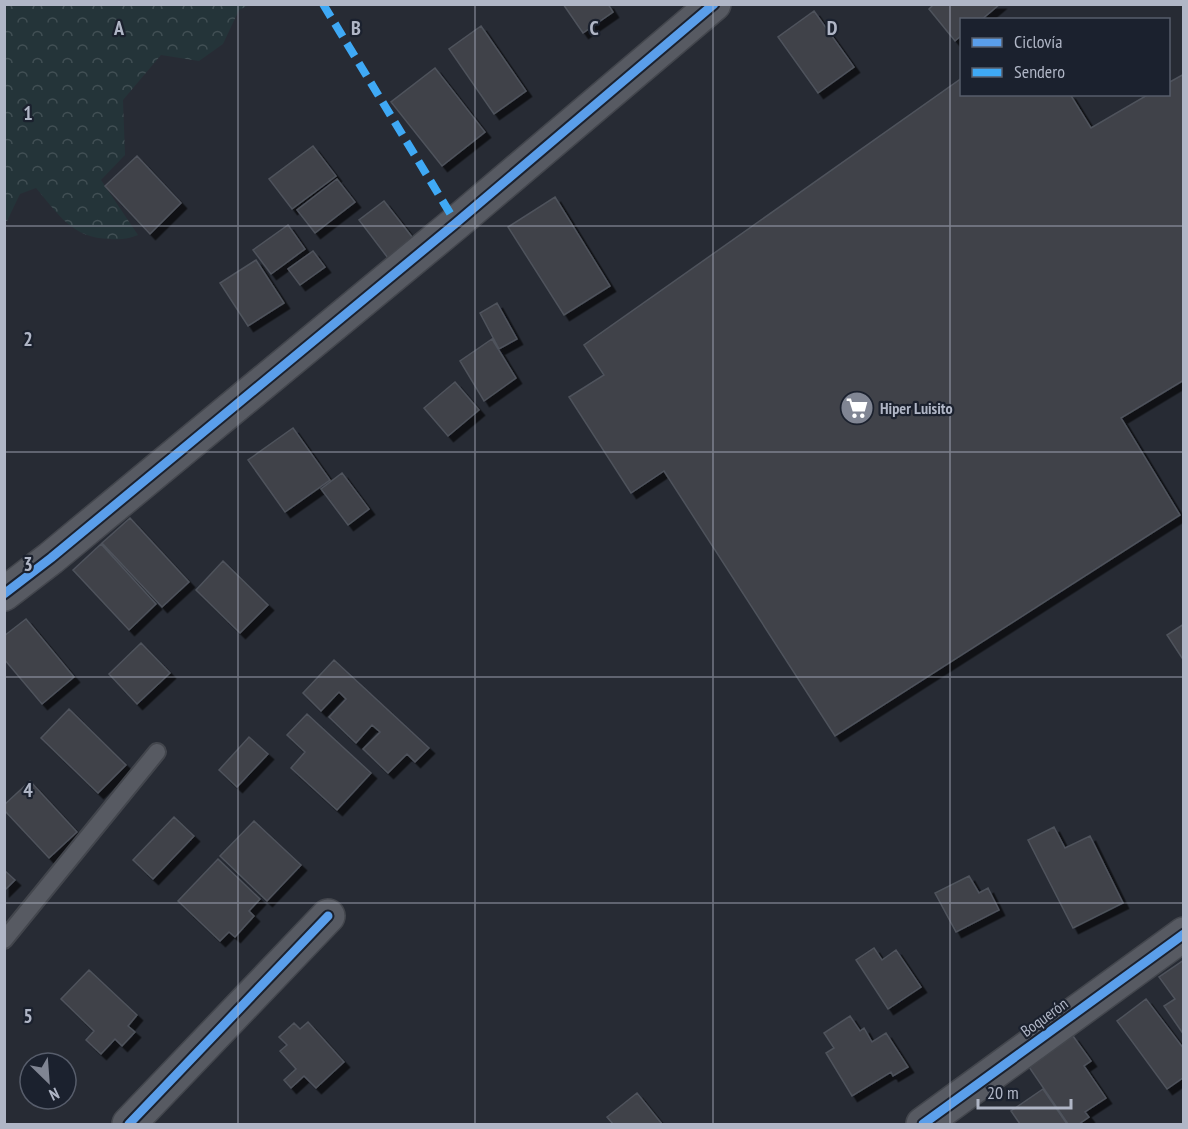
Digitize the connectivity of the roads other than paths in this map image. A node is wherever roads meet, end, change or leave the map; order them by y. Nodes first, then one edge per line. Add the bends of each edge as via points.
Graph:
1 (714, 4) edge
2 (4, 594) edge
3 (157, 752) dead end
4 (328, 916) dead end
5 (1184, 934) edge
6 (4, 940) edge
7 (129, 1125) edge
8 (923, 1125) edge

1 - 2 street via 428,246
3 - 6 lane
4 - 7 street
5 - 8 street, Boquerón

